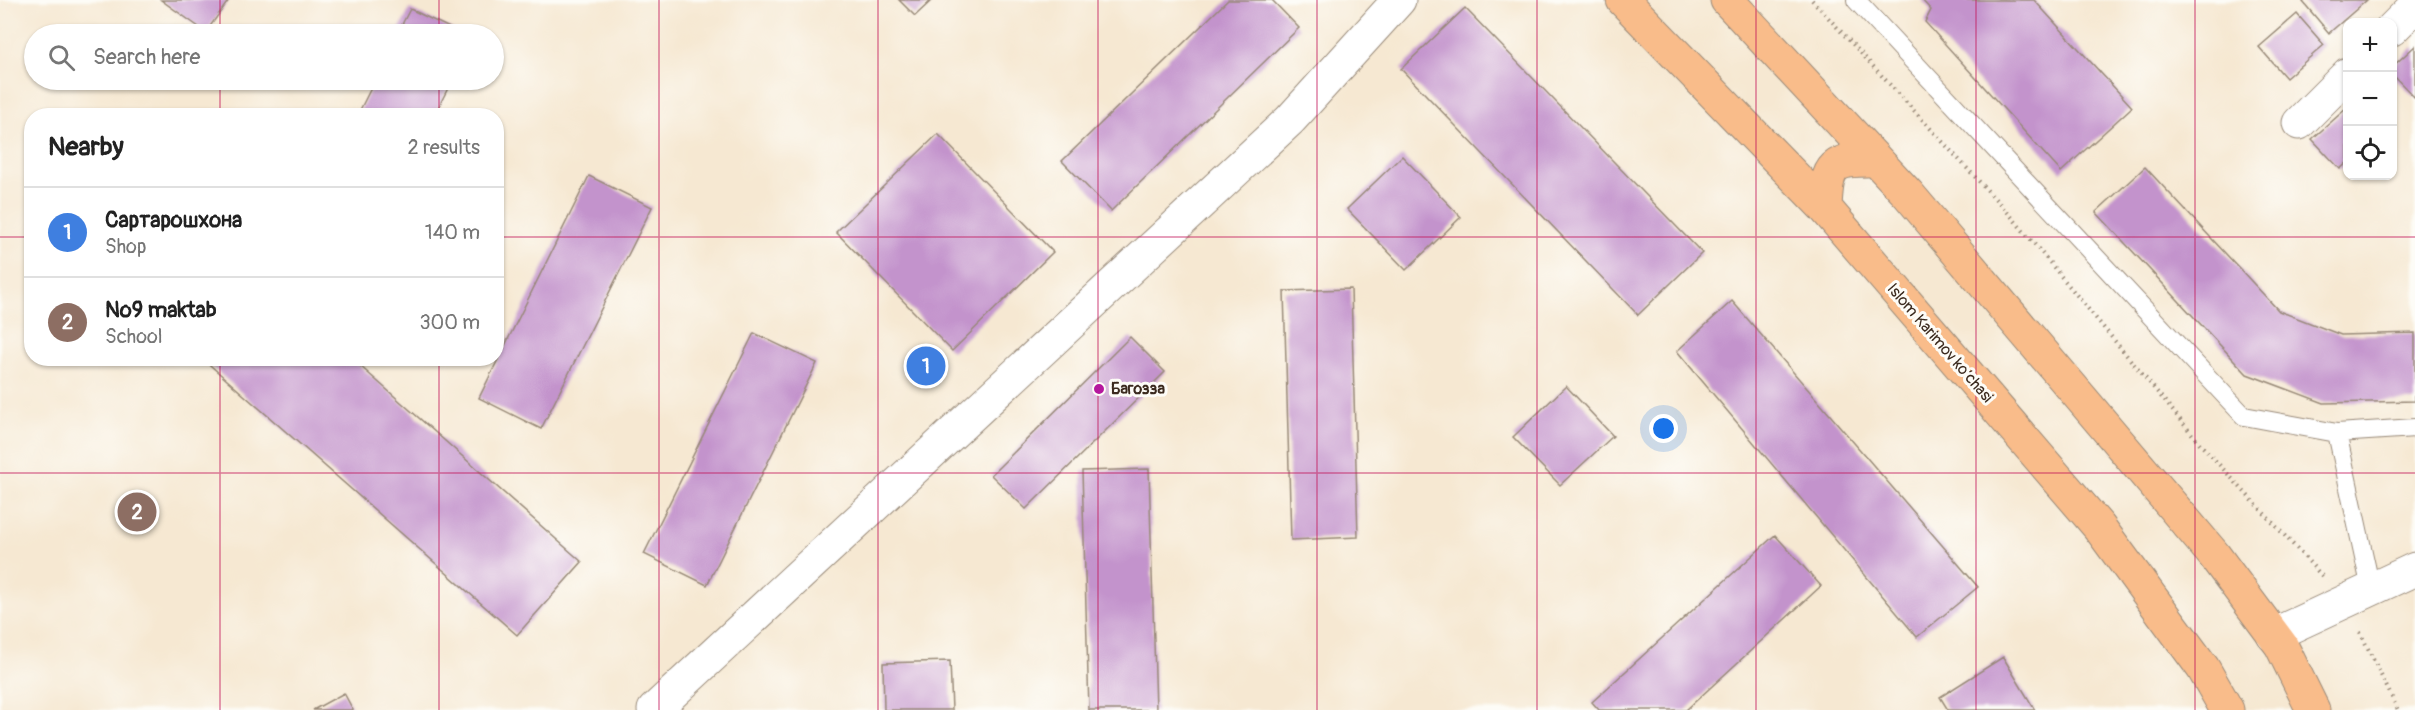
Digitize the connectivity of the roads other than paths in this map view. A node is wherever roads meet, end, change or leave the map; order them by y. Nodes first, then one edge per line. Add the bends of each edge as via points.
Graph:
1 (1399, 0) edge
2 (1623, 0) edge
3 (1856, 0) edge
4 (1734, 2) edge
5 (2415, 6) edge
6 (2397, 23) edge
7 (2343, 79) edge
8 (2299, 123) dead end
9 (1876, 160) junction
10 (1825, 208) junction
11 (2415, 428) edge
12 (2337, 433) junction
13 (2415, 569) edge
14 (2358, 595) junction
15 (2273, 634) junction
16 (654, 710) edge
17 (2227, 710) edge
18 (2313, 710) edge

1 - 16 street via 1290,120
2 - 10 main road, Islom Karimov ko‘chasi
3 - 12 lane via 2244,416
4 - 9 main road
5 - 6 street
7 - 8 street
9 - 10 main road via 1841,162 1827,180
9 - 15 main road via 2214,555
10 - 17 main road, Islom Karimov ko‘chasi via 2099,527 2204,668
11 - 12 lane
12 - 14 lane
13 - 14 street
14 - 15 street
15 - 18 main road

